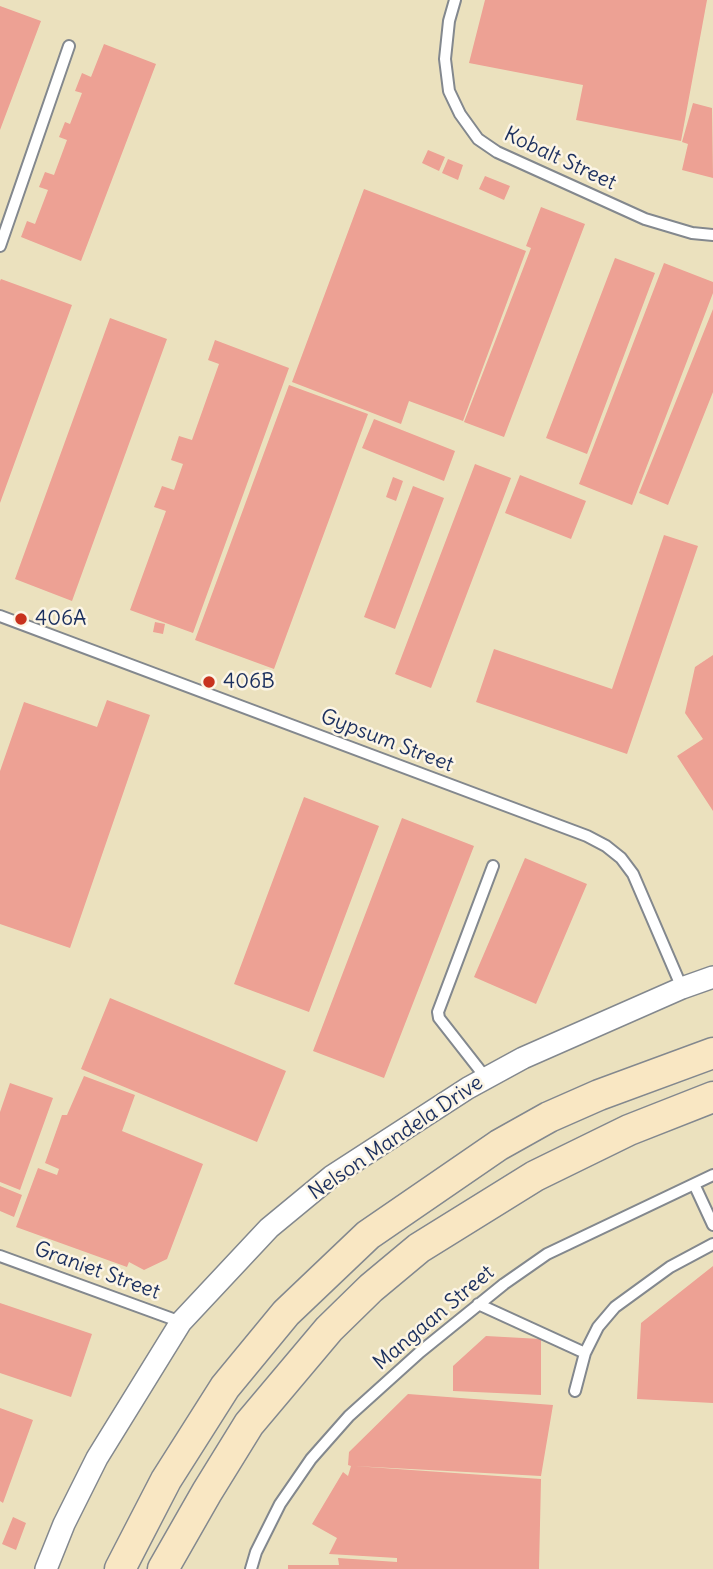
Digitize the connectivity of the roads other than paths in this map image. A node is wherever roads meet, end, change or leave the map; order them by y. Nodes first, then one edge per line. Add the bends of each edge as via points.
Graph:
1 (455, 0) edge
2 (69, 46) dead end
3 (713, 235) edge
4 (0, 246) edge
5 (0, 616) edge
6 (493, 866) dead end
7 (713, 977) edge
8 (682, 988) junction
9 (713, 1053) edge
10 (486, 1078) junction
11 (713, 1097) edge
12 (713, 1175) edge
13 (694, 1184) junction
14 (713, 1225) edge
15 (713, 1244) edge
16 (0, 1256) edge
17 (478, 1304) junction
18 (181, 1322) junction
19 (585, 1353) junction
20 (575, 1391) dead end
21 (46, 1569) edge
22 (120, 1569) edge
23 (163, 1569) edge
24 (251, 1569) edge

1 - 3 lane, Kobalt Street via 444,59 449,91 478,139 497,152 645,219
2 - 4 lane
5 - 8 lane, Gypsum Street via 606,846 633,874
6 - 10 lane via 438,1012
7 - 8 street, Nelson Mandela Drive
8 - 10 street, Nelson Mandela Drive
9 - 22 main road via 549,1117 499,1144 368,1236 286,1313 225,1387 166,1480
10 - 18 street, Nelson Mandela Drive via 332,1176 270,1228
11 - 23 main road via 629,1130 535,1176 419,1248 371,1288 329,1329 249,1424
12 - 13 lane, Mangaan Street
13 - 14 lane
13 - 17 lane, Mangaan Street via 547,1254
15 - 19 lane via 670,1267 615,1307
16 - 18 lane, Graniet Street
17 - 19 lane
17 - 24 lane, Mangaan Street via 349,1416 311,1458 280,1504
18 - 21 street, Nelson Mandela Drive via 97,1458
19 - 20 lane

